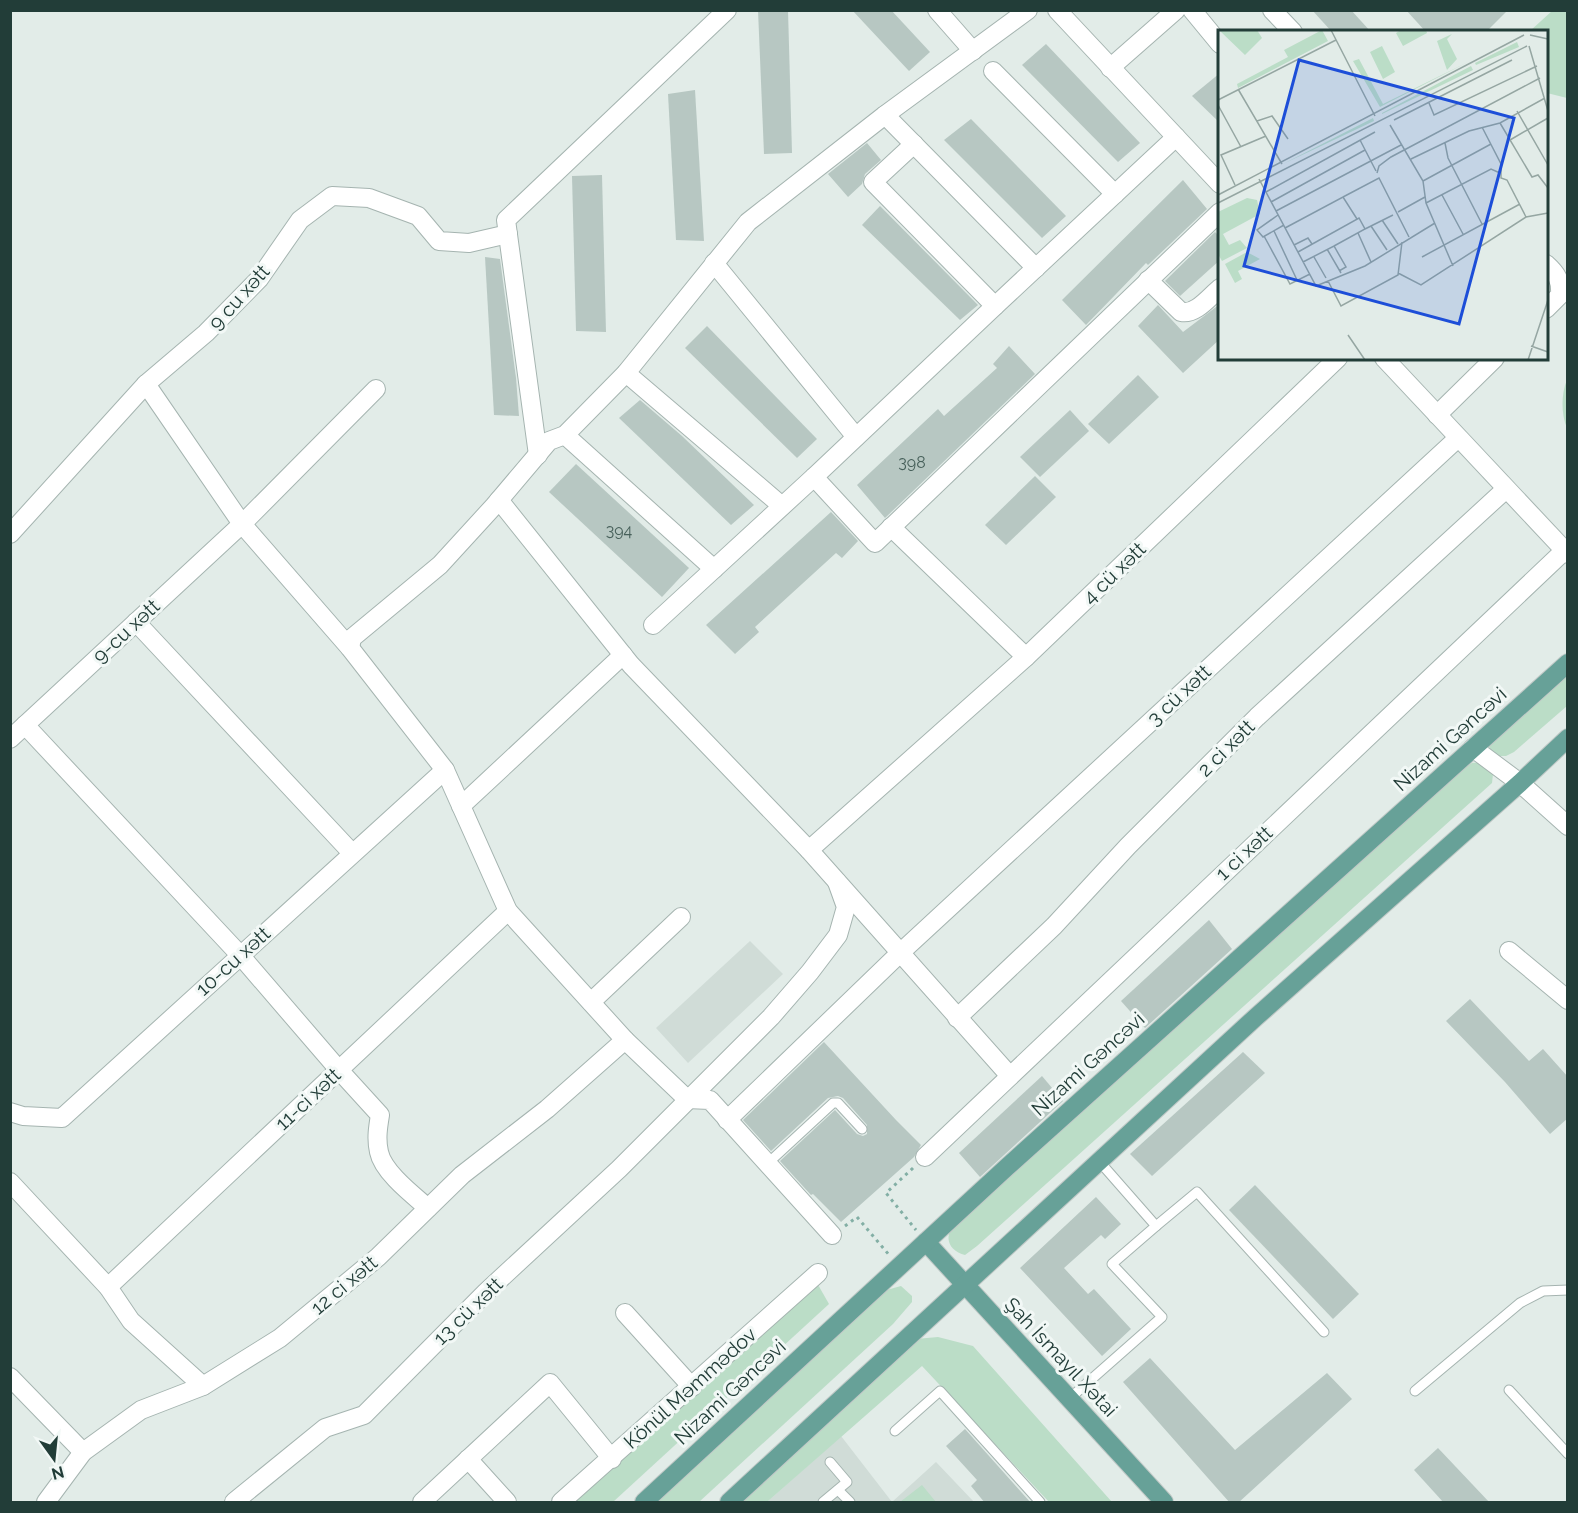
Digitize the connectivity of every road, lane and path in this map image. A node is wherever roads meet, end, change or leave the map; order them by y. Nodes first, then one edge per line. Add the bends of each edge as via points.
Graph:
1 (727, 10) edge
2 (937, 10) edge
3 (1028, 10) edge
4 (1057, 10) edge
5 (1176, 10) edge
6 (1192, 10) edge
7 (1272, 10) edge
8 (1291, 30) edge
9 (1218, 42) edge
10 (973, 51) junction
11 (1110, 68) junction
12 (993, 70) dead end
13 (885, 115) junction
14 (1176, 137) junction
15 (914, 144) junction
16 (1218, 182) edge
17 (1115, 194) junction
18 (1218, 214) edge
19 (508, 234) junction
20 (714, 263) junction
21 (1548, 266) edge
22 (1036, 268) junction
23 (1148, 280) junction
24 (1218, 290) edge
25 (995, 306) junction
26 (1548, 307) edge
27 (1336, 360) edge
28 (1386, 360) edge
29 (1493, 360) edge
30 (626, 373) junction
31 (146, 384) junction
32 (376, 389) dead end
33 (1437, 415) junction
34 (565, 435) junction
35 (856, 437) junction
36 (1458, 438) junction
37 (538, 455) junction
38 (814, 477) junction
39 (1506, 489) junction
40 (500, 500) junction
41 (782, 506) junction
42 (242, 524) junction
43 (891, 527) junction
44 (10, 534) edge
45 (1566, 552) edge
46 (714, 569) junction
47 (136, 622) junction
48 (653, 625) dead end
49 (350, 648) junction
50 (623, 655) junction
51 (1026, 657) junction
52 (1568, 663) edge
53 (25, 725) junction
54 (1568, 738) edge
55 (10, 739) edge
56 (1473, 748) junction
57 (445, 770) junction
58 (1520, 783) junction
59 (461, 806) junction
60 (1568, 826) edge
61 (809, 850) junction
62 (352, 853) junction
63 (837, 882) junction
64 (508, 911) junction
65 (681, 917) dead end
66 (1509, 951) dead end
67 (900, 953) junction
68 (240, 955) junction
69 (1568, 1000) edge
70 (591, 1002) junction
71 (957, 1018) junction
72 (625, 1040) junction
73 (339, 1070) junction
74 (1010, 1076) junction
75 (687, 1099) junction
76 (10, 1112) edge
77 (727, 1120) junction
78 (862, 1129) dead end
79 (925, 1157) joint
80 (1099, 1161) junction
81 (767, 1164) junction
82 (10, 1182) edge
83 (428, 1208) junction
84 (1156, 1226) junction
85 (832, 1235) joint
86 (926, 1242) junction
87 (899, 1266) junction
88 (819, 1272) dead end
89 (966, 1286) junction
90 (108, 1287) junction
91 (1568, 1290) edge
92 (626, 1313) dead end
93 (1324, 1332) dead end
94 (10, 1377) edge
95 (203, 1386) junction
96 (692, 1387) junction
97 (1509, 1390) dead end
98 (1415, 1391) dead end
99 (1069, 1399) junction
100 (895, 1431) dead end
101 (83, 1452) junction
102 (1568, 1454) edge
103 (468, 1459) junction
104 (612, 1459) junction
105 (830, 1462) dead end
106 (838, 1490) junction
107 (46, 1503) edge
108 (234, 1503) edge
109 (422, 1503) edge
110 (507, 1503) edge
111 (561, 1503) edge
112 (644, 1503) edge
113 (729, 1503) edge
114 (823, 1503) edge
115 (850, 1503) edge
116 (1040, 1503) edge
117 (1164, 1503) edge

1 - 19 street via 506,220
2 - 10 street
3 - 10 street
4 - 11 street
5 - 11 street
6 - 9 street
7 - 8 street
10 - 13 street
11 - 14 street
12 - 17 street
13 - 15 street
13 - 20 street via 748,222
14 - 16 street
14 - 17 street
15 - 22 street
15 - 25 street via 873,182
17 - 22 street
18 - 23 street
19 - 31 street, 9 cu xətt via 469,243 439,241 418,216 369,198 332,196 300,220 259,279 207,333
19 - 37 street
20 - 30 street
20 - 35 street
21 - 26 street via 1561,283 1560,295
22 - 25 street
23 - 24 street via 1181,312 1187,313
23 - 43 street
25 - 35 street
27 - 51 street, 4 cü xətt
28 - 33 street
29 - 33 street
30 - 34 street
30 - 41 street
31 - 42 street
31 - 44 street, 9 cu xətt
32 - 42 street, 9-cu xətt
33 - 36 street
34 - 37 street via 549,441
34 - 46 street
35 - 38 street
36 - 39 street
36 - 67 street, 3 cü xətt
37 - 40 street
38 - 41 street
38 - 43 street via 875,543
39 - 45 street
39 - 71 street, 2 ci xətt via 1257,717 1054,926
40 - 49 street via 440,565 352,638
40 - 50 street
41 - 46 street
42 - 47 street, 9-cu xətt
42 - 49 street
43 - 51 street
45 - 74 street, 1 ci xətt
46 - 48 street
47 - 53 street, 9-cu xətt
47 - 62 street
49 - 57 street
50 - 59 street
50 - 61 street
51 - 61 street, 4 cü xətt
52 - 56 main road, Nizami Gəncəvi
53 - 55 street, 9-cu xətt
53 - 68 street
54 - 58 main road
56 - 58 street
56 - 86 main road, Nizami Gəncəvi
57 - 59 street
57 - 62 street, 10-cu xətt
58 - 60 street
58 - 80 main road
59 - 64 street
61 - 63 street
62 - 68 street, 10-cu xətt
63 - 67 street
63 - 75 street, 13 cü xətt via 846,908 838,935 771,1017
64 - 70 street
64 - 73 street, 11-ci xətt
65 - 70 street
66 - 69 street
67 - 71 street
67 - 77 street, 3 cü xətt
68 - 73 street
68 - 76 street, 10-cu xətt via 62,1118
70 - 72 street
71 - 74 street
72 - 75 street
72 - 83 street, 12 ci xətt via 547,1109 462,1175
73 - 83 street via 380,1115 379,1154 388,1169
73 - 90 street, 11-ci xətt
74 - 79 street, 1 ci xətt
75 - 77 street via 710,1100
75 - 108 street, 13 cü xətt via 620,1169 486,1292 364,1415 325,1428
77 - 81 street
78 - 81 lane via 838,1103 833,1103
79 - 86 path via 886,1193
80 - 84 lane
80 - 89 main road
81 - 85 street
82 - 90 street
83 - 95 street, 12 ci xətt via 378,1257 280,1338
84 - 93 lane via 1197,1192
84 - 99 lane via 1112,1264 1162,1317
85 - 87 path via 857,1217
86 - 87 main road, Nizami Gəncəvi
86 - 89 main road, Şah İsmayıl Xətai
87 - 112 main road, Nizami Gəncəvi
88 - 96 street, Könül Məmmədov
89 - 99 main road, Şah İsmayıl Xətai
89 - 113 main road
90 - 95 street via 131,1321
91 - 98 lane via 1542,1291 1520,1303
92 - 96 street
94 - 101 street
95 - 101 street, 12 ci xətt via 141,1410
96 - 104 street, Könül Məmmədov
97 - 102 lane
99 - 117 main road, Şah İsmayıl Xətai
100 - 116 lane via 940,1391
101 - 107 street, 12 ci xətt
103 - 104 street via 550,1383
103 - 109 street
103 - 110 street
104 - 111 street, Könül Məmmədov
105 - 106 lane via 847,1482
106 - 114 lane
106 - 115 lane

